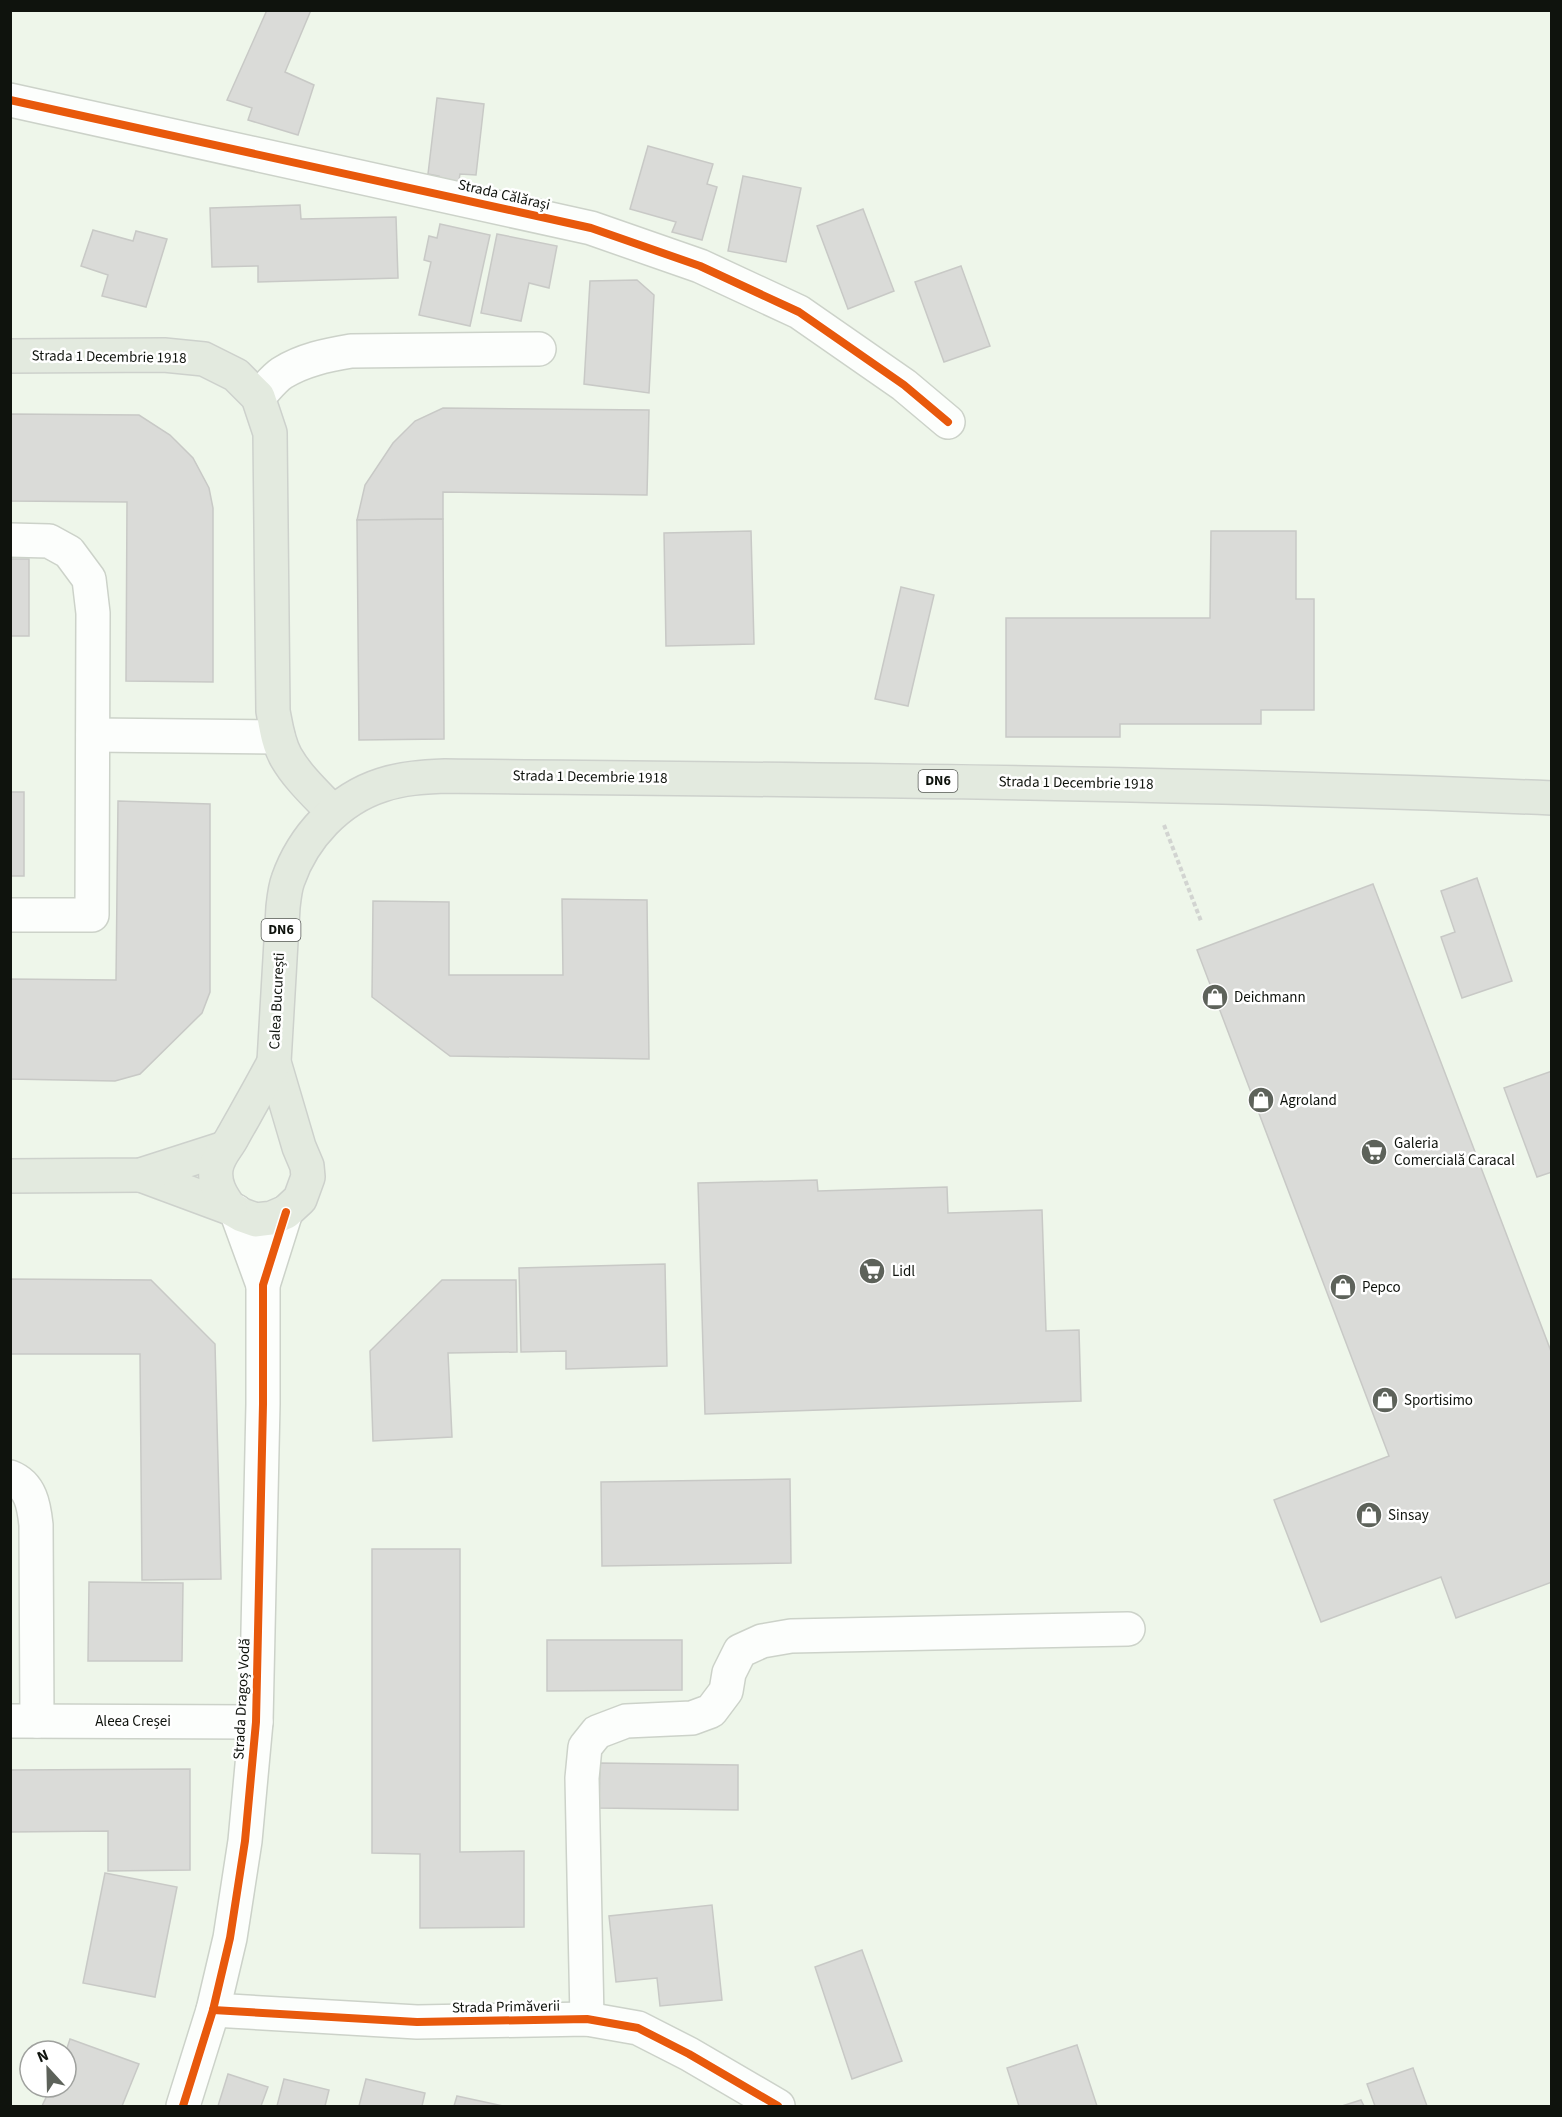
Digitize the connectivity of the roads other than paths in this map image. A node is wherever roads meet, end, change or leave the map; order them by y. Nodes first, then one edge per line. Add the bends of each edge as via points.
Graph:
1 (10, 100) edge
2 (539, 349) dead end
3 (10, 356) edge
4 (258, 397) junction
5 (948, 422) dead end
6 (10, 540) edge
7 (93, 735) junction
8 (278, 737) junction
9 (1551, 798) edge
10 (333, 812) junction
11 (10, 915) edge
12 (274, 1062) junction
13 (228, 1144) junction
14 (299, 1147) junction
15 (141, 1175) junction
16 (10, 1176) edge
17 (233, 1209) junction
18 (286, 1212) junction
19 (263, 1286) junction
20 (10, 1477) edge
21 (1128, 1629) dead end
22 (24, 1721) edge
23 (256, 1722) junction
24 (213, 2010) junction
25 (587, 2019) junction
26 (183, 2106) edge
27 (778, 2106) edge

1 - 5 street, Strada Călărași via 602,232 700,266 799,312 904,385
2 - 4 street via 351,351 325,355 280,374
3 - 4 main road, Strada 1 Decembrie 1918 via 164,355 204,359 236,375
4 - 8 main road, Strada 1 Decembrie 1918 via 270,433 271,683
6 - 7 street via 49,541 69,552 89,579 93,613
7 - 8 street
7 - 11 street via 92,915
8 - 10 main road, Strada 1 Decembrie 1918 via 303,781
9 - 10 main road, Strada 1 Decembrie 1918 / DN6 via 989,781 445,776 381,785
10 - 12 main road, Calea București / DN6 via 298,857 287,882
12 - 13 main road
12 - 14 main road
13 - 14 main road via 239,1134 267,1129 282,1133
13 - 15 main road
13 - 17 main road via 220,1155 216,1183
14 - 18 main road via 308,1177 300,1199
15 - 16 main road
15 - 17 main road
17 - 18 main road via 256,1220
17 - 19 street
18 - 19 street
19 - 23 street, Strada Dragoș Vodă
20 - 22 street via 18,1480 33,1499 36,1525
21 - 25 street via 791,1636 762,1641 740,1651 729,1673 726,1692 711,1711 692,1718 626,1721 597,1732 585,1747 582,1778
22 - 23 street, Aleea Creșei
23 - 24 street, Strada Dragoș Vodă via 245,1841 230,1938
24 - 25 street, Strada Primăverii via 417,2022
24 - 26 street, Strada Dragoș Vodă
25 - 27 street, Strada Primăverii via 638,2028

